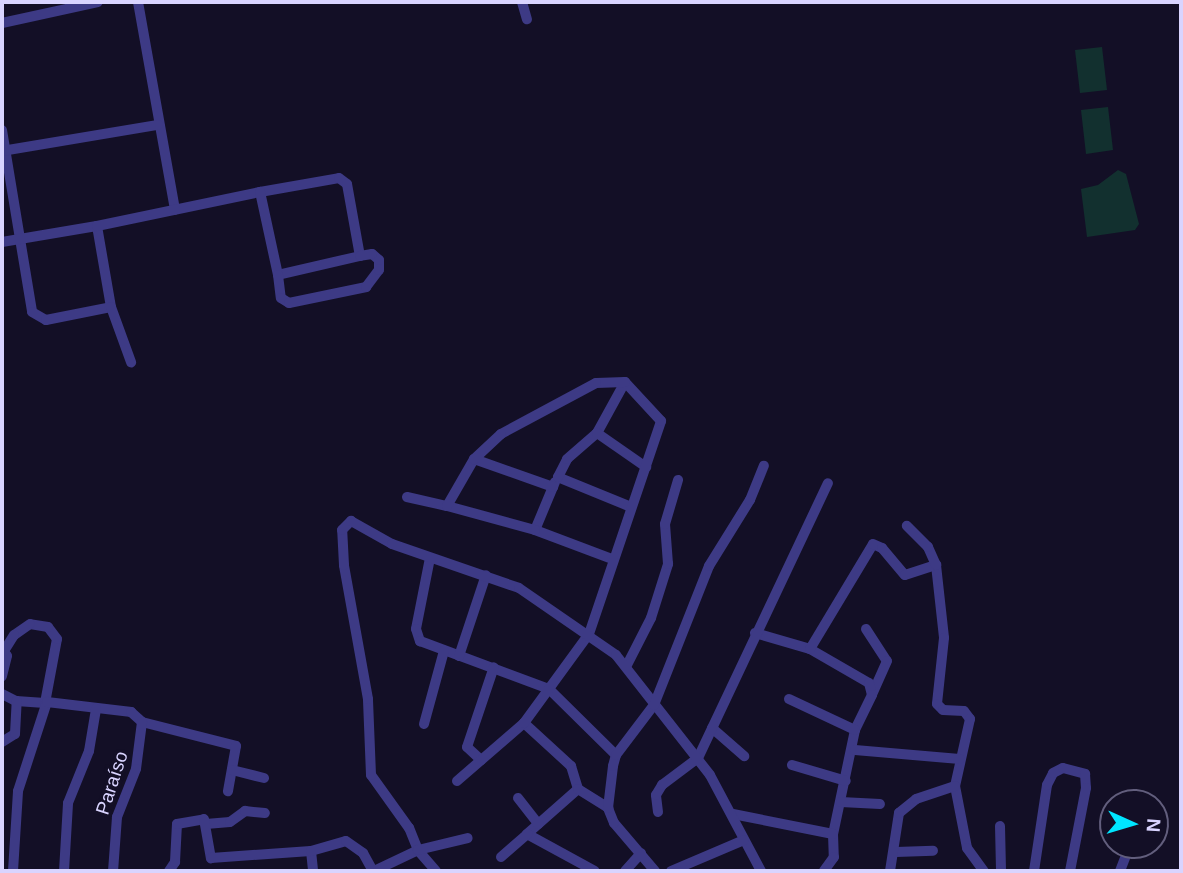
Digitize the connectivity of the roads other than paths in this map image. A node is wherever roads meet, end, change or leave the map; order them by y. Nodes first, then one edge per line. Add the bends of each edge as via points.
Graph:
1 (98, 2) edge
2 (138, 2) edge
3 (522, 2) edge
4 (527, 19) dead end
5 (2, 23) edge
6 (158, 125) junction
7 (2, 130) edge
8 (4, 151) edge
9 (260, 192) junction
10 (175, 210) junction
11 (97, 226) junction
12 (21, 238) junction
13 (2, 242) edge
14 (360, 256) junction
15 (278, 275) junction
16 (111, 307) junction
17 (131, 362) dead end
18 (625, 382) junction
19 (597, 433) junction
20 (474, 459) junction
21 (646, 467) junction
22 (764, 467) dead end
23 (678, 480) dead end
24 (556, 482) junction
25 (828, 483) dead end
26 (407, 497) dead end
27 (447, 506) junction
28 (631, 508) junction
29 (907, 526) dead end
30 (535, 530) junction
31 (430, 558) junction
32 (612, 559) junction
33 (936, 565) junction
34 (486, 575) junction
35 (866, 629) dead end
36 (755, 633) junction
37 (589, 634) junction
38 (3, 649) edge
39 (810, 649) junction
40 (444, 651) junction
41 (459, 656) junction
42 (627, 665) junction
43 (494, 667) junction
44 (2, 676) edge
45 (548, 689) junction
46 (2, 694) edge
47 (872, 695) junction
48 (789, 699) dead end
49 (17, 701) junction
50 (46, 702) junction
51 (654, 705) junction
52 (96, 709) junction
53 (142, 722) junction
54 (524, 723) junction
55 (424, 724) dead end
56 (712, 728) junction
57 (855, 730) junction
58 (2, 742) edge
59 (855, 750) junction
60 (616, 755) junction
61 (744, 756) dead end
62 (698, 758) junction
63 (960, 759) junction
64 (481, 760) junction
65 (792, 765) dead end
66 (232, 770) junction
67 (264, 778) dead end
68 (457, 781) dead end
69 (846, 781) junction
70 (955, 786) junction
71 (578, 789) junction
72 (228, 791) dead end
73 (518, 798) dead end
74 (841, 802) junction
75 (880, 804) dead end
76 (608, 808) junction
77 (658, 812) dead end
78 (265, 813) dead end
79 (733, 814) junction
80 (206, 824) junction
81 (538, 824) junction
82 (1000, 826) dead end
83 (527, 834) junction
84 (833, 834) junction
85 (468, 838) dead end
86 (744, 840) junction
87 (418, 850) junction
88 (310, 851) junction
89 (933, 851) dead end
90 (896, 852) junction
91 (641, 853) junction
92 (500, 857) dead end
93 (830, 869) edge
94 (978, 869) edge
95 (13, 871) edge
96 (64, 871) edge
97 (113, 871) edge
98 (169, 871) edge
99 (313, 871) edge
100 (374, 871) edge
101 (436, 871) edge
102 (595, 871) edge
103 (625, 871) edge
104 (655, 871) edge
105 (671, 871) edge
106 (761, 871) edge
107 (890, 871) edge
108 (1001, 871) edge
109 (1034, 871) edge
110 (1070, 871) edge

1 - 5 street
2 - 6 street
3 - 4 street
6 - 8 street
6 - 10 street
7 - 8 street
8 - 12 street
9 - 10 street
9 - 14 street via 334,178 345,181
9 - 15 street
10 - 11 street
11 - 12 street
11 - 16 street
12 - 13 street
12 - 16 street via 30,303 38,319
14 - 15 street
14 - 15 street via 372,254 379,260 379,270 366,287 289,303 281,298
16 - 17 street
18 - 19 street
18 - 20 street via 596,383 552,403 501,435
18 - 21 street via 661,421
19 - 21 street
19 - 24 street via 567,459
20 - 24 street
20 - 27 street
21 - 28 street
22 - 51 street via 750,500 709,566
23 - 42 street via 665,524 668,564 651,618
24 - 28 street
24 - 30 street
25 - 36 street
26 - 27 street
27 - 30 street
28 - 32 street
29 - 33 street via 928,547
30 - 32 street
31 - 34 street
31 - 40 street via 416,629 421,641
31 - 87 street via 392,544 356,522 346,523 342,530 347,588 368,699 371,775 409,828
32 - 37 street
33 - 39 street via 905,575 883,548 873,544
33 - 63 street via 944,638 937,704 943,710 964,712 970,719
34 - 37 street via 542,600
34 - 41 street
35 - 47 street via 887,661
36 - 39 street
36 - 56 street
37 - 42 street
37 - 45 street
38 - 44 street via 7,660
38 - 50 street via 18,630 30,624 52,631 57,644
39 - 47 street via 869,683
40 - 41 street
40 - 55 street
41 - 43 street
42 - 51 street
43 - 45 street
43 - 64 street via 467,747
45 - 54 street
45 - 60 street
46 - 49 street
47 - 57 street
48 - 57 street
49 - 50 street
49 - 58 street via 15,734
50 - 52 street
50 - 95 street via 18,791
51 - 60 street
51 - 62 street
52 - 53 street via 131,712
52 - 96 street via 89,751 68,803
53 - 66 street via 236,746
53 - 97 street, Paraíso via 140,757 117,817
54 - 64 street
54 - 71 street via 571,766
56 - 61 street
56 - 62 street
57 - 59 street
59 - 63 street
59 - 69 street
60 - 76 street
62 - 77 street via 662,785 656,795
62 - 79 street
63 - 70 street
64 - 68 street
65 - 69 street
66 - 67 street
66 - 72 street
69 - 74 street
70 - 90 street via 902,809
70 - 94 street via 967,848
71 - 76 street
71 - 81 street
73 - 81 street
74 - 75 street
74 - 84 street
76 - 91 street via 614,823
78 - 80 street via 246,811 229,822
79 - 84 street
79 - 86 street
80 - 88 street via 211,858
80 - 98 street via 204,819 177,824 175,862
81 - 83 street
82 - 108 street
83 - 92 street
83 - 102 street
84 - 93 street
85 - 87 street
86 - 105 street
86 - 106 street
87 - 100 street
87 - 101 street
88 - 99 street
88 - 100 street via 332,842 350,842
89 - 90 street
90 - 107 street
91 - 103 street
91 - 104 street
109 - 110 street via 1047,785 1053,773 1063,768 1085,774 1086,788

